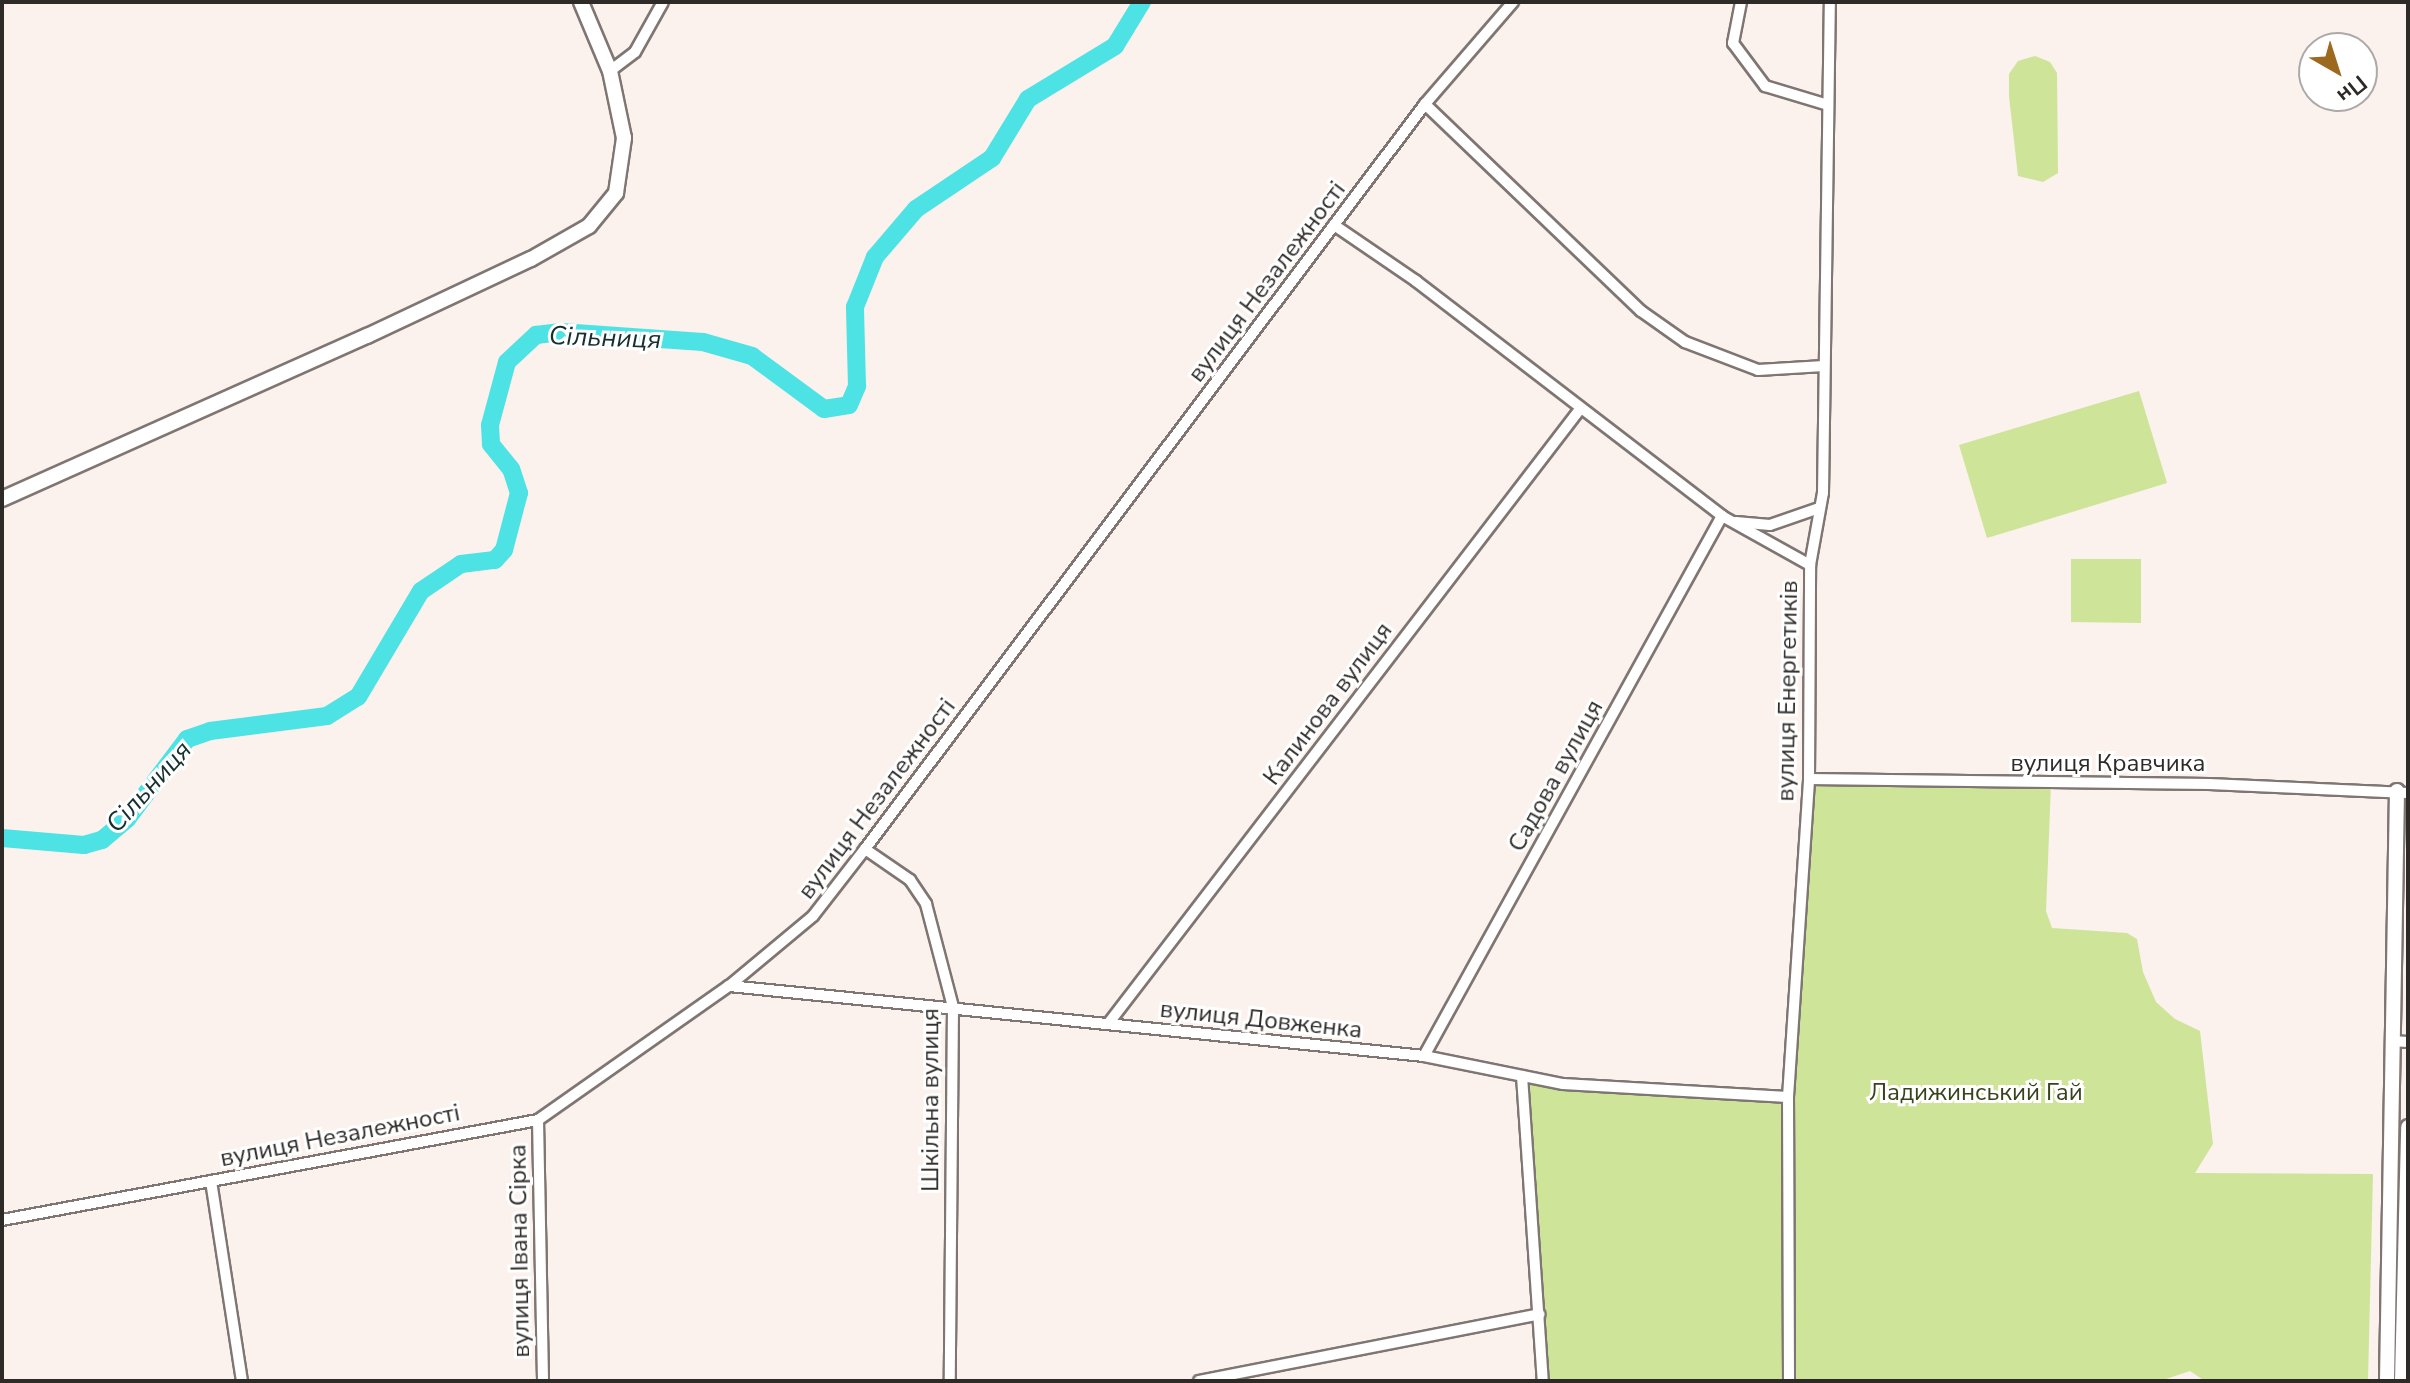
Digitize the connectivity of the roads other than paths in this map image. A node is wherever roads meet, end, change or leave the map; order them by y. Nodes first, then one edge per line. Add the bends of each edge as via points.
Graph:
1 (581, 2) edge
2 (663, 2) edge
3 (1513, 2) edge
4 (1741, 2) edge
5 (1830, 2) edge
6 (610, 71) junction
7 (1425, 104) junction
8 (1828, 105) junction
9 (1334, 225) junction
10 (1824, 366) junction
11 (1580, 409) junction
12 (2, 499) edge
13 (1819, 508) junction
14 (1727, 519) junction
15 (1810, 565) junction
16 (1809, 779) junction
17 (2402, 792) edge
18 (865, 849) junction
19 (729, 986) junction
20 (953, 1007) junction
21 (1108, 1024) junction
22 (2391, 1041) junction
23 (2408, 1042) edge
24 (1424, 1056) junction
25 (1522, 1076) junction
26 (1788, 1097) junction
27 (538, 1120) junction
28 (2408, 1127) edge
29 (2389, 1160) junction
30 (2407, 1161) edge
31 (211, 1181) junction
32 (2, 1220) edge
33 (1539, 1314) junction
34 (242, 1381) edge
35 (543, 1381) edge
36 (950, 1381) edge
37 (1199, 1381) edge
38 (1210, 1381) edge
39 (1543, 1381) edge
40 (1789, 1381) edge
41 (2387, 1381) edge
42 (2402, 1381) edge

1 - 6 street
2 - 6 street via 635,52
3 - 7 street, вулиця Незалежності
4 - 8 street via 1733,43 1765,86
5 - 8 street, вулиця Енергетиків
6 - 12 street via 624,138 623,170 616,193 589,226 367,336
7 - 9 street, вулиця Незалежності
7 - 10 street via 1641,311 1685,342 1758,370
8 - 10 street, вулиця Енергетиків
9 - 11 street via 1416,281
9 - 18 street, вулиця Незалежності
10 - 13 street, вулиця Енергетиків
11 - 14 street
11 - 21 street, Калинова вулиця
13 - 14 street via 1770,525
13 - 15 street, вулиця Енергетиків
14 - 15 street
14 - 24 street, Садова вулиця
15 - 16 street, вулиця Енергетиків
16 - 17 street, вулиця Кравчика
16 - 26 street, вулиця Енергетиків
17 - 22 street
18 - 19 street, вулиця Незалежності via 813,916
18 - 20 street, Шкільна вулиця via 910,880 926,904
19 - 20 street, вулиця Довженка
19 - 27 street, вулиця Незалежності
20 - 21 street, вулиця Довженка
20 - 36 street, Шкільна вулиця
21 - 24 street, вулиця Довженка
22 - 23 street
22 - 29 street
24 - 25 street, вулиця Довженка
25 - 26 street, вулиця Довженка via 1563,1084
25 - 33 street
26 - 40 street, вулиця Енергетиків
27 - 31 street, вулиця Незалежності
27 - 35 street, вулиця Івана Сірка
28 - 30 street
29 - 30 street
29 - 41 street
30 - 42 street
31 - 32 street, вулиця Незалежності
31 - 34 street
33 - 38 street
33 - 39 street
37 - 38 street

